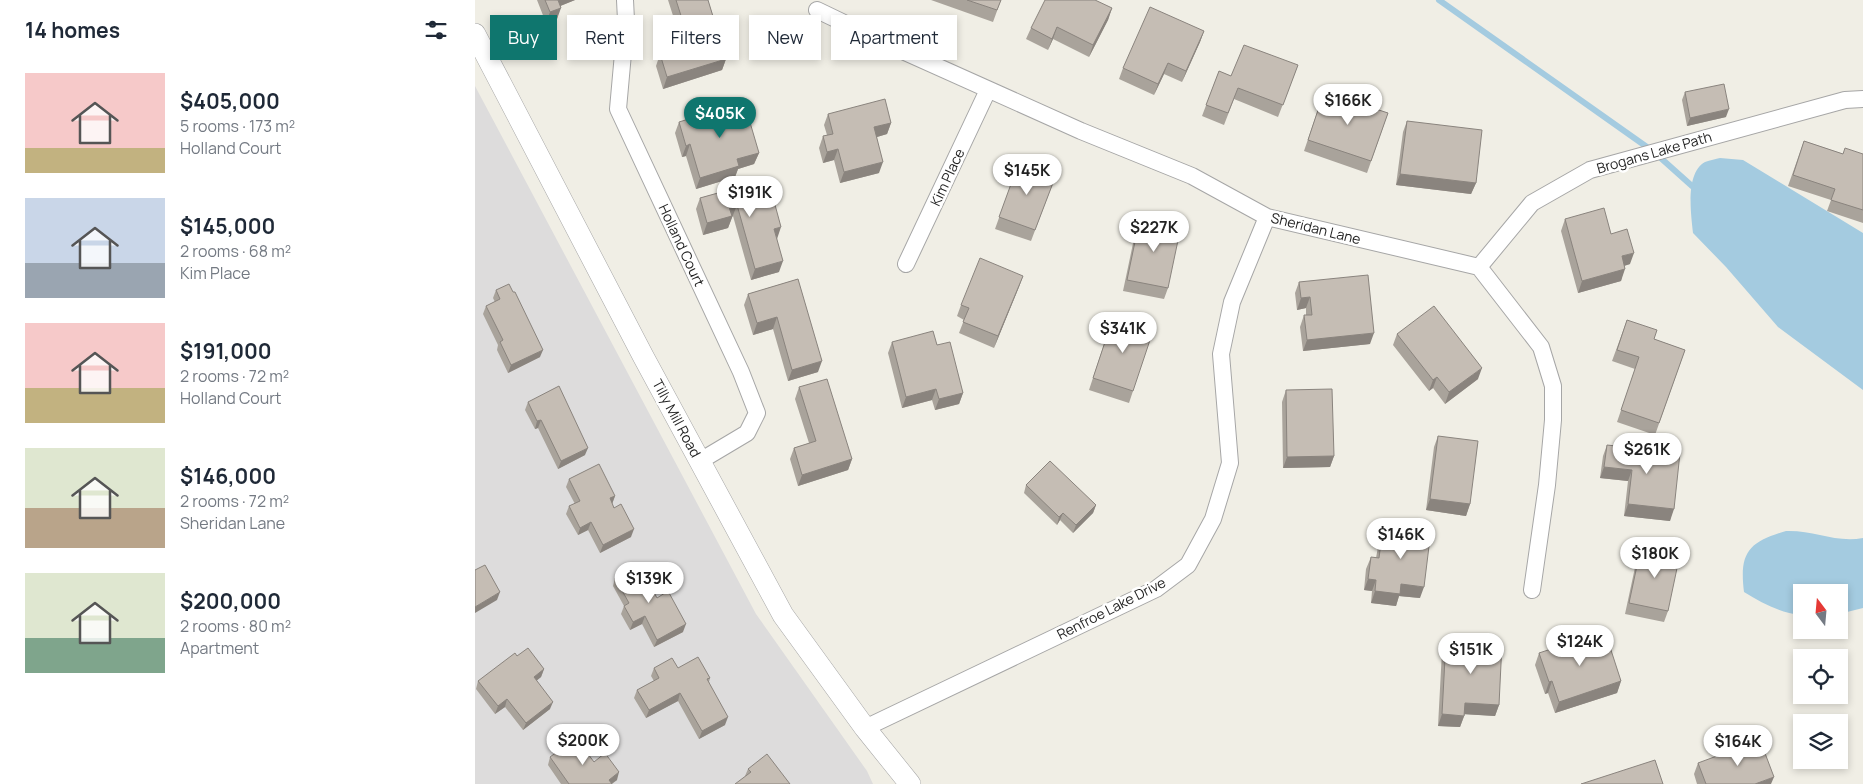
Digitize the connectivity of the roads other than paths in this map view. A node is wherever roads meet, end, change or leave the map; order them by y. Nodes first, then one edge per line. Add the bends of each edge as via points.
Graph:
1 (625, 0) edge
2 (817, 10) dead end
3 (475, 34) edge
4 (987, 90) junction
5 (1863, 99) edge
6 (1267, 217) junction
7 (906, 264) dead end
8 (1479, 267) junction
9 (700, 461) junction
10 (1532, 590) dead end
11 (865, 728) junction
12 (903, 782) edge

1 - 9 street, Holland Court via 618,109 757,413 747,433
2 - 4 street, Sheridan Lane
3 - 9 street, Tilly Mill Road
4 - 6 street, Sheridan Lane via 1192,176
4 - 7 street, Kim Place
5 - 8 street, Brogans Lake Path via 1845,100 1590,170 1532,203
6 - 8 street, Sheridan Lane
6 - 11 street, Renfroe Lake Drive via 1232,302 1221,354 1230,463 1213,519 1188,565 1155,589
8 - 10 street via 1541,347 1553,386 1547,485
9 - 11 street, Tilly Mill Road via 783,615
11 - 12 street, Tilly Mill Road

